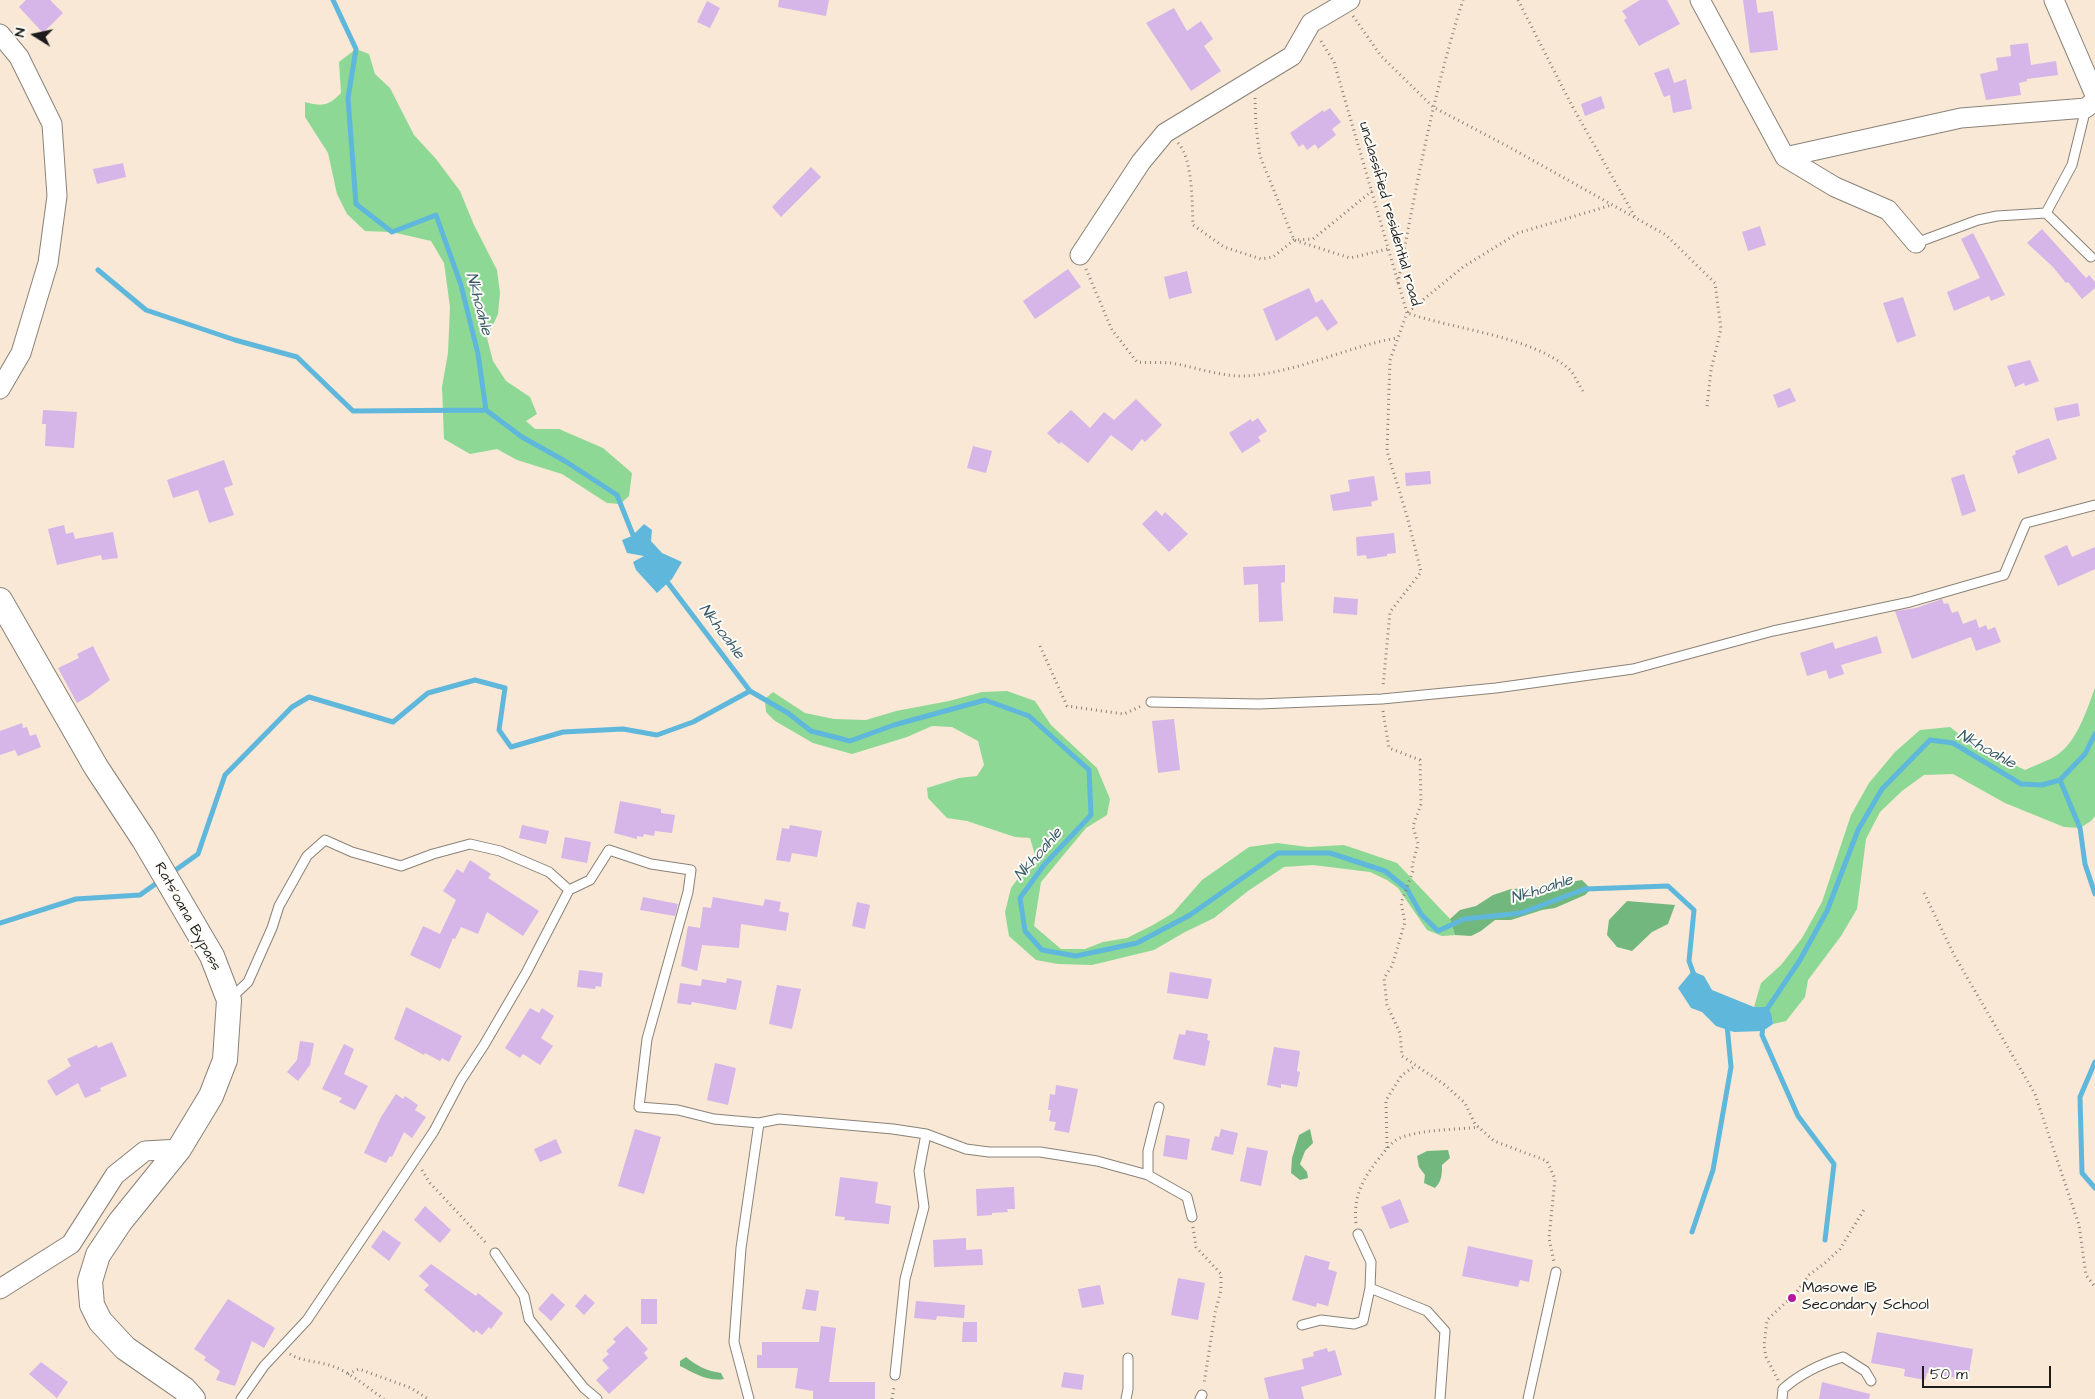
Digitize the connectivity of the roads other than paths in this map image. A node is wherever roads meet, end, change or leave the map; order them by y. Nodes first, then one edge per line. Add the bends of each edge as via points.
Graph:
1 (1700, 0) edge
2 (2054, 0) edge
3 (1341, 2) edge
4 (0, 34) edge
5 (2092, 101) edge
6 (1786, 157) junction
7 (2046, 213) junction
8 (1916, 243) joint
9 (1080, 255) road end
10 (2091, 257) dead end
11 (0, 389) edge
12 (2095, 505) edge
13 (0, 600) edge
14 (1151, 702) road end
15 (569, 890) junction
16 (229, 1000) junction
17 (1158, 1107) dead end
18 (759, 1123) junction
19 (926, 1134) junction
20 (179, 1149) junction
21 (1148, 1175) junction
22 (1192, 1217) road end
23 (1358, 1234) road end
24 (495, 1253) road end
25 (1556, 1272) road end
26 (1370, 1288) junction
27 (0, 1289) edge
28 (1302, 1325) dead end
29 (1128, 1358) dead end
30 (895, 1375) dead end
31 (1871, 1381) dead end
32 (193, 1399) edge
33 (241, 1399) edge
34 (597, 1399) edge
35 (749, 1399) edge
36 (1126, 1399) edge
37 (1440, 1399) edge
38 (1528, 1399) edge
39 (1782, 1399) edge

1 - 6 street
2 - 5 street
3 - 9 street via 1311,23 1292,56 1168,132 1141,162
4 - 11 street via 19,57 52,124 57,196 45,272 21,353
5 - 6 street via 1961,118
5 - 7 lane via 2072,165
6 - 8 street via 1835,187 1888,210
7 - 8 lane via 1978,220
7 - 10 lane
12 - 14 lane via 2026,523 2004,575 1910,602 1773,631 1633,669 1496,688 1382,699 1259,704
13 - 16 street, Rats'oana Bypass via 96,767 144,840 212,956
15 - 16 lane via 549,872 500,851 470,844 401,866 352,852 326,840 307,856 279,906 248,982
15 - 18 lane via 590,880 609,850 651,864 691,870 688,892 647,1039 639,1107
15 - 33 lane via 526,973 434,1130 307,1320 264,1366
16 - 20 street, Rats'oana Bypass via 225,1060 211,1096
17 - 21 lane via 1148,1151
18 - 19 lane via 779,1119
18 - 35 lane via 741,1248 734,1342
19 - 21 lane via 966,1149 1040,1152 1097,1161
19 - 30 lane via 919,1171 924,1207 905,1279
20 - 27 street via 145,1151 137,1157 114,1175 72,1244
20 - 32 street, Rats'oana Bypass via 120,1222 98,1255 90,1281 92,1305 100,1321 125,1348 184,1388
21 - 22 lane via 1187,1197
23 - 26 lane via 1371,1262
24 - 34 lane via 524,1296 529,1319 584,1388
25 - 38 lane
26 - 28 lane via 1364,1321 1354,1324 1320,1320
26 - 37 lane via 1427,1310 1445,1331
29 - 36 lane
31 - 39 lane via 1865,1371 1843,1357 1811,1369 1783,1389

